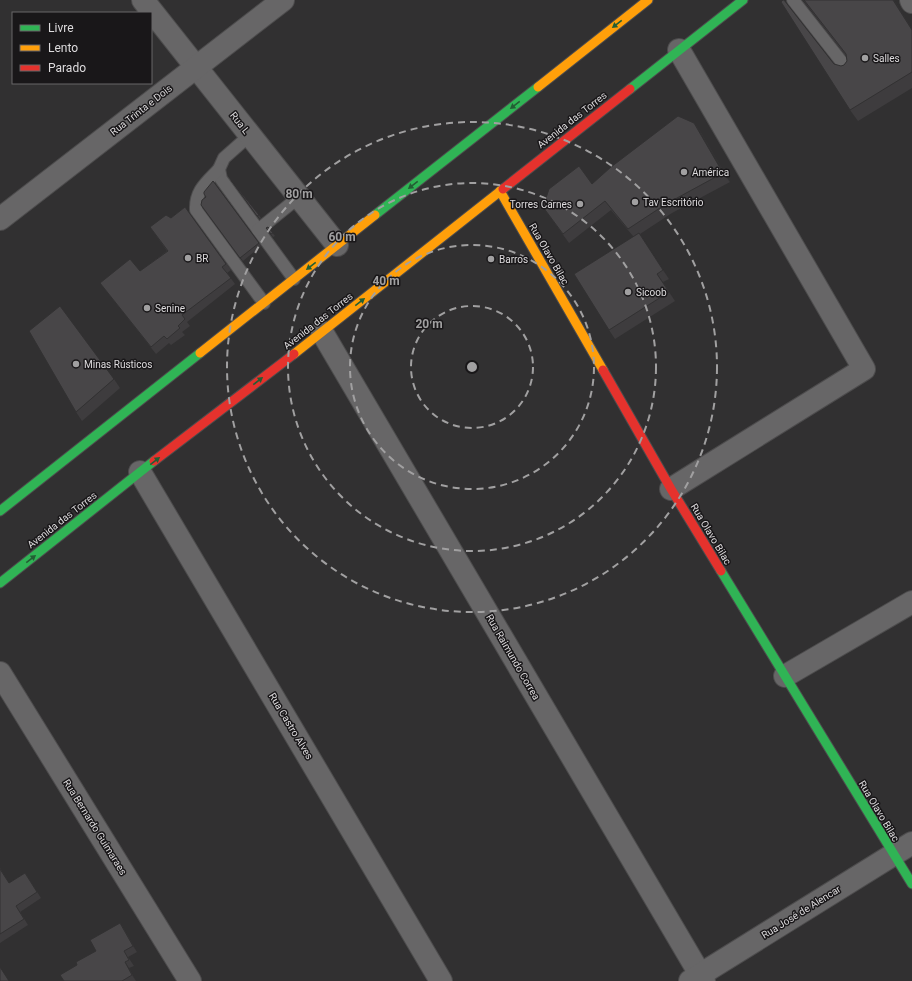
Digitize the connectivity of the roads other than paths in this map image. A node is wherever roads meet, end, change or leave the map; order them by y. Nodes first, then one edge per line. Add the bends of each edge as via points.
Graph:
1 (143, 0) edge
2 (282, 0) edge
3 (743, 0) edge
4 (793, 0) edge
5 (638, 3) edge
6 (679, 50) junction
7 (196, 67) junction
8 (848, 70) edge
9 (250, 135) junction
10 (219, 169) junction
11 (500, 191) junction
12 (299, 197) junction
13 (0, 219) edge
14 (258, 230) junction
15 (337, 245) junction
16 (294, 280) junction
17 (264, 303) junction
18 (322, 332) junction
19 (140, 472) junction
20 (671, 489) junction
21 (0, 511) edge
22 (0, 583) edge
23 (912, 602) edge
24 (0, 673) edge
25 (785, 676) junction
26 (912, 843) edge
27 (893, 854) junction
28 (912, 884) edge
29 (698, 979) edge
30 (190, 981) edge
31 (441, 981) edge

1 - 7 street, Rua L
2 - 7 street, Rua Trinta e Dois
3 - 6 main road, Avenida das Torres
4 - 8 lane
5 -> 15 main road
6 - 11 main road, Avenida das Torres
6 - 20 street via 864,369
7 - 9 street, Rua L
7 - 13 street, Rua Trinta e Dois
9 - 10 lane via 224,158
9 - 12 street, Rua L
10 - 14 lane via 221,179
10 - 17 lane via 199,191 196,210
18 -> 11 main road, Avenida das Torres
11 - 20 main road, Rua Olavo Bilac
12 - 14 lane
12 - 15 street, Rua L
14 - 16 lane
15 -> 16 main road
16 - 17 main road
17 - 21 main road
19 -> 18 main road, Avenida das Torres
18 - 29 street, Rua Raimundo Correa
22 -> 19 main road, Avenida das Torres
19 - 31 street, Rua Castro Alves
20 - 25 main road, Rua Olavo Bilac
23 - 25 street
24 - 30 street, Rua Bernardo Guimaraes
25 - 27 main road, Rua Olavo Bilac
26 - 27 street, Rua José de Alencar
27 - 28 main road, Rua Olavo Bilac
27 - 29 street, Rua José de Alencar

